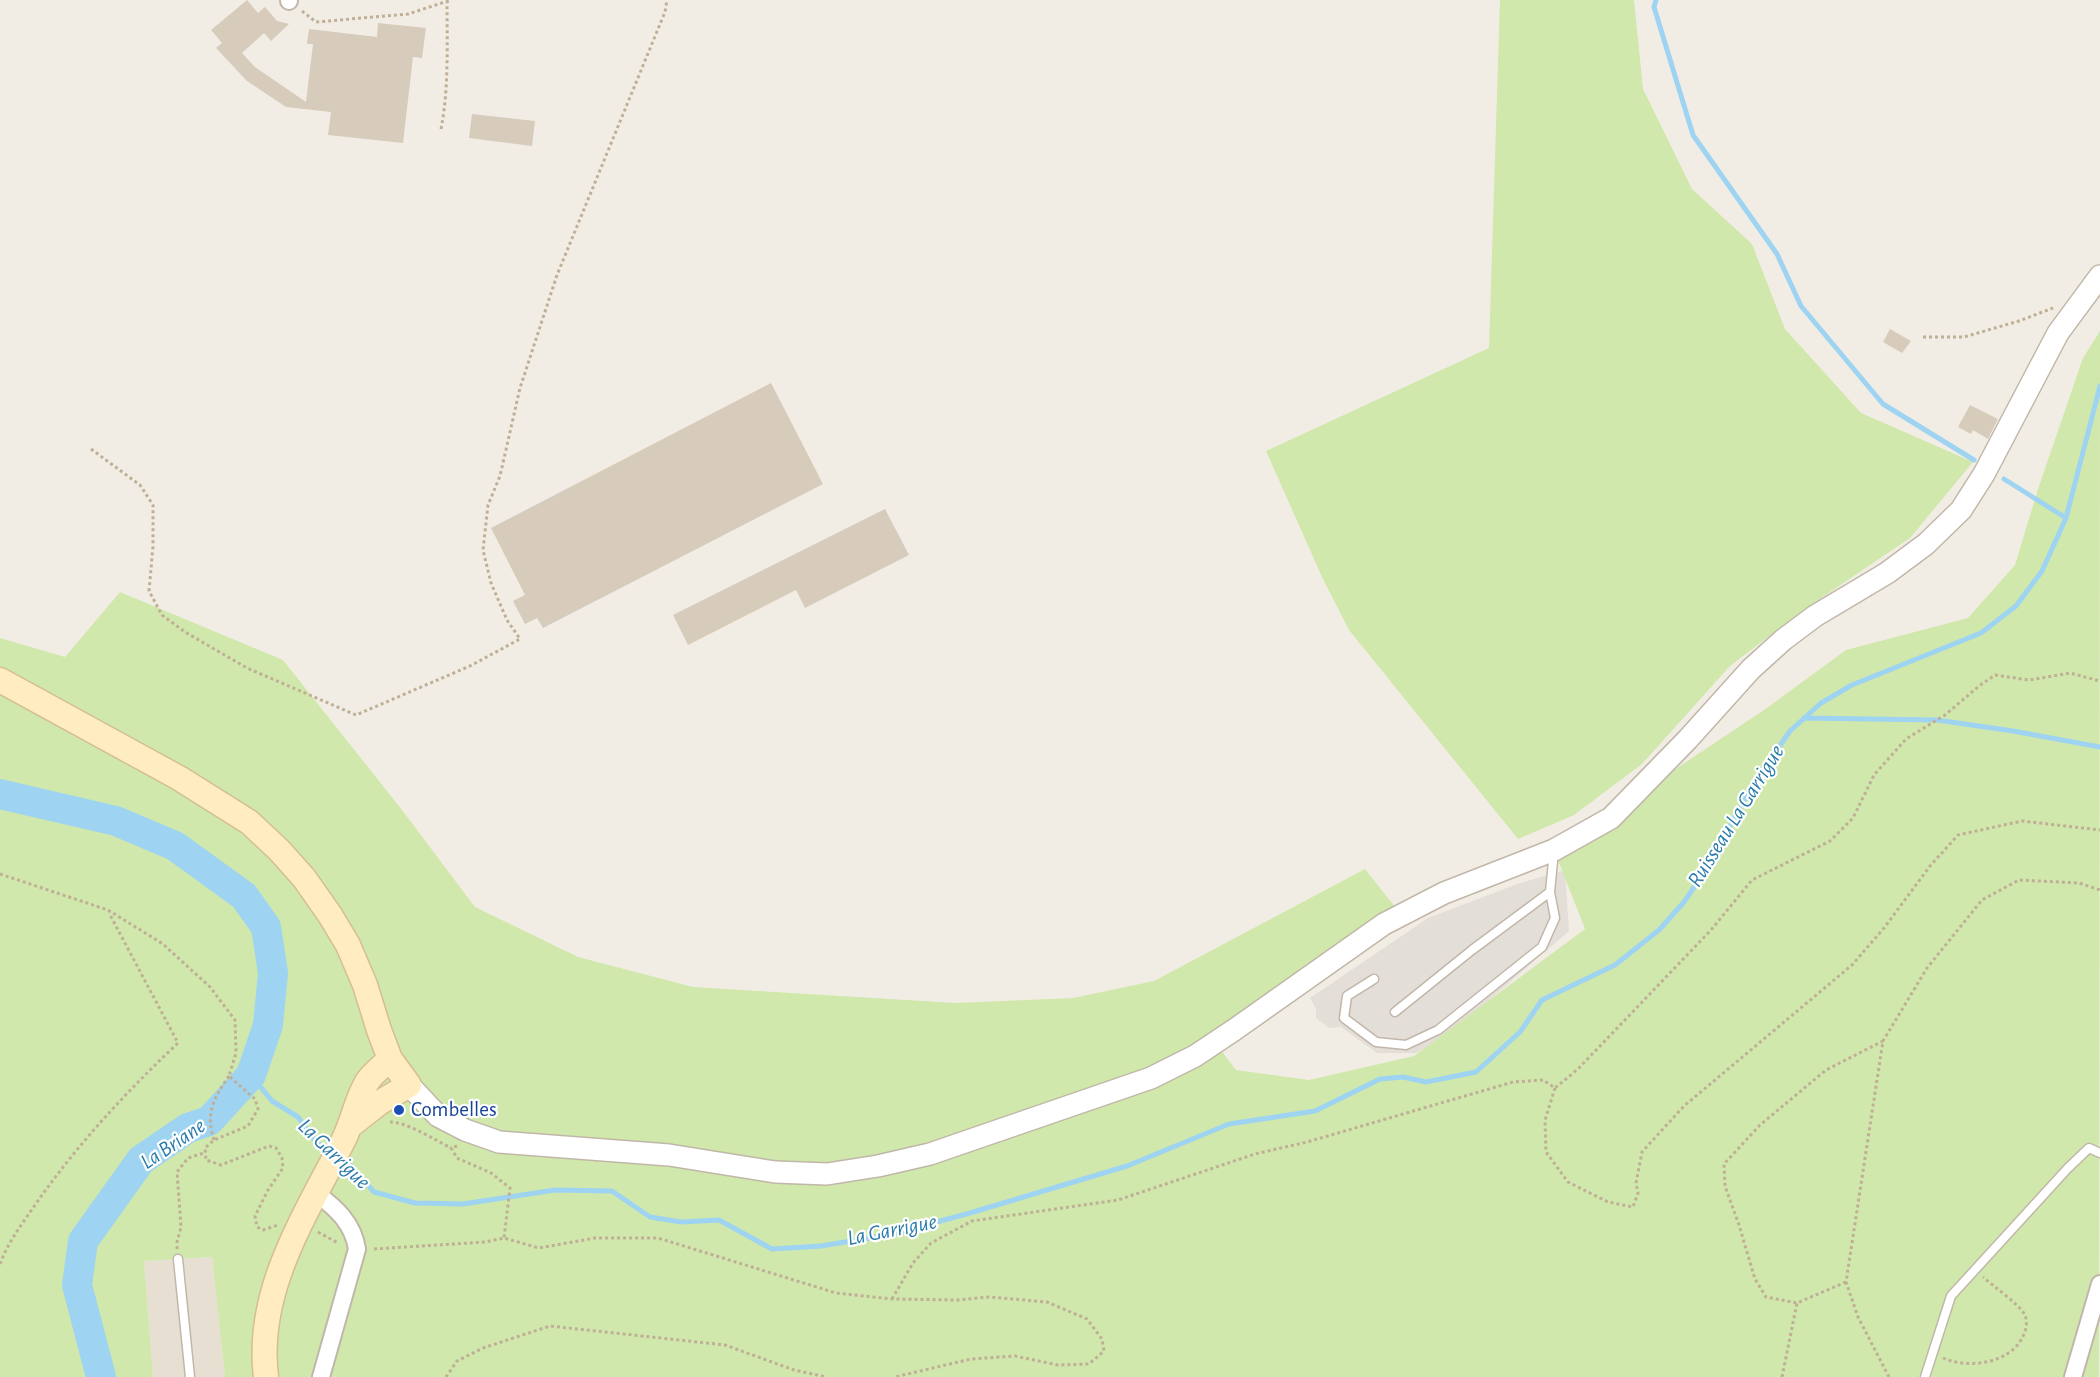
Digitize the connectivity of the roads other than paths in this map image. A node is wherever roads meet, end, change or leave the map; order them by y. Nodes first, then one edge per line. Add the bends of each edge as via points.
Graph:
1 (2100, 276) edge
2 (0, 680) edge
3 (1554, 850) junction
4 (1550, 892) junction
5 (1374, 979) dead end
6 (1395, 1012) dead end
7 (390, 1059) junction
8 (409, 1085) junction
9 (347, 1133) junction
10 (2100, 1153) edge
11 (315, 1193) junction
12 (178, 1259) road end
13 (2100, 1284) edge
14 (190, 1377) edge
15 (266, 1377) edge
16 (321, 1377) edge
17 (1925, 1377) edge
18 (2073, 1377) edge

1 - 3 street via 2058,333 1961,510 1926,544 1887,573 1783,640 1611,818
2 - 7 main road via 179,778 249,822 279,850 304,878 348,945
3 - 4 lane
3 - 8 street via 1444,893 1384,924 1234,1030 1151,1078 930,1154 878,1166 827,1174 775,1172 669,1155 499,1142 465,1131 438,1116
4 - 5 lane via 1555,918 1542,947 1438,1030 1406,1045 1376,1042 1344,1018 1347,996
4 - 6 lane
7 - 8 main road
7 - 9 main road via 369,1079
8 - 9 main road via 379,1103
9 - 11 main road
10 - 17 lane via 2089,1148 1951,1296
11 - 15 main road via 285,1257 271,1299 265,1331
11 - 16 street via 349,1223 357,1249
12 - 14 lane
13 - 18 street

